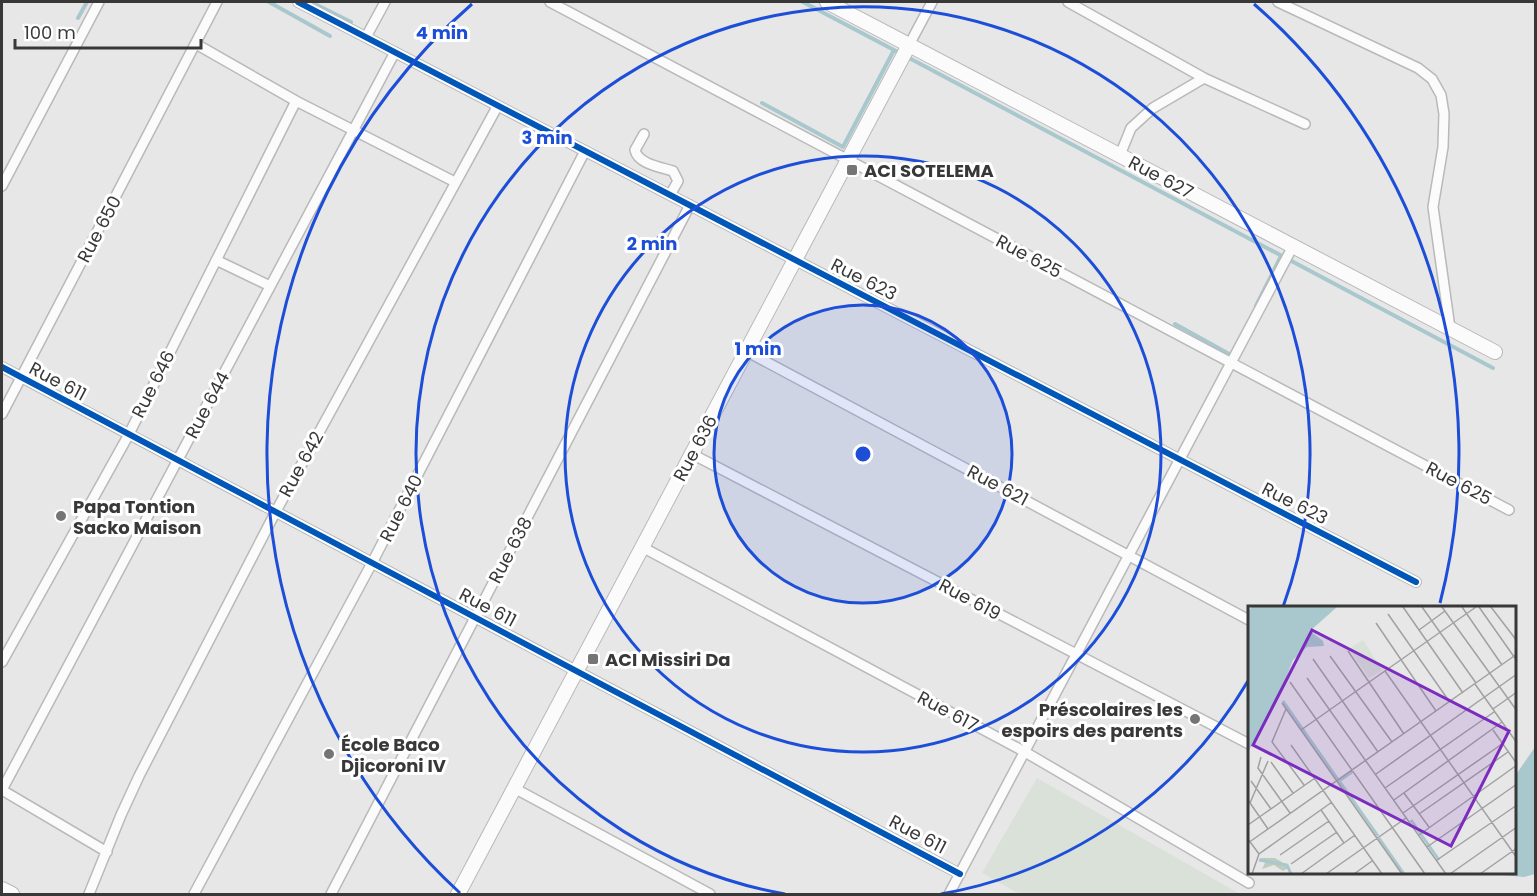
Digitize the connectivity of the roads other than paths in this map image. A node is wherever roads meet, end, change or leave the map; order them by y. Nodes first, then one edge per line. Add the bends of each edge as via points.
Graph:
1 (99, 2) edge
2 (218, 2) edge
3 (298, 2) edge
4 (385, 2) edge
5 (550, 2) edge
6 (827, 2) edge
7 (932, 2) edge
8 (1068, 2) edge
9 (1278, 2) edge
10 (366, 37) junction
11 (195, 44) junction
12 (909, 45) junction
13 (395, 52) junction
14 (1204, 78) junction
15 (296, 101) junction
16 (497, 106) junction
17 (1305, 124) dead end
18 (353, 131) junction
19 (644, 134) dead end
20 (585, 151) junction
21 (1120, 155) junction
22 (848, 159) junction
23 (455, 182) junction
24 (2, 186) edge
25 (670, 195) junction
26 (690, 205) junction
27 (1293, 246) junction
28 (216, 260) junction
29 (795, 260) junction
30 (270, 286) junction
31 (1450, 328) junction
32 (746, 351) junction
33 (1496, 352) dead end
34 (1231, 363) junction
35 (2, 368) edge
36 (21, 378) junction
37 (2, 414) edge
38 (128, 436) junction
39 (692, 454) junction
40 (1179, 459) junction
41 (177, 460) junction
42 (1509, 510) dead end
43 (275, 513) junction
44 (642, 547) junction
45 (1129, 555) junction
46 (372, 563) junction
47 (1416, 582) dead end
48 (475, 618) junction
49 (1248, 619) edge
50 (1077, 654) junction
51 (2, 662) edge
52 (576, 671) junction
53 (1248, 743) edge
54 (1025, 752) junction
55 (514, 788) junction
56 (2, 790) edge
57 (106, 852) junction
58 (960, 874) junction
59 (1249, 883) dead end
60 (2, 889) edge
61 (463, 893) edge
62 (12, 894) edge
63 (89, 894) edge
64 (194, 894) edge
65 (331, 894) edge
66 (710, 894) edge
67 (949, 894) edge

1 - 24 street
2 - 11 street, Rue 650
3 - 10 street, Rue 623
4 - 10 street
5 - 22 street, Rue 625
6 - 12 street, Rue 627
7 - 12 street, Rue 636
8 - 14 street
9 - 31 street via 1418,68 1432,79 1441,95 1443,147 1433,207
10 - 13 street, Rue 623
11 - 15 street
11 - 36 street, Rue 650
12 - 21 street, Rue 627
12 - 22 street, Rue 636
13 - 16 street, Rue 623
13 - 18 street, Rue 644
14 - 17 street
14 - 21 street via 1153,108 1131,128
15 - 18 street
15 - 28 street, Rue 646
16 - 20 street, Rue 623
16 - 23 street, Rue 642
18 - 23 street
18 - 30 street, Rue 644
19 - 25 street via 636,156 673,171 678,180
20 - 25 street, Rue 623
20 - 46 street, Rue 640
21 - 27 street, Rue 627
22 - 29 street, Rue 636
22 - 34 street, Rue 625
23 - 43 street, Rue 642
25 - 26 street, Rue 623
26 - 29 street, Rue 623
26 - 48 street, Rue 638
27 - 31 street, Rue 627
27 - 34 street
28 - 30 street
28 - 38 street, Rue 646
29 - 32 street, Rue 636
29 - 40 street, Rue 623
30 - 41 street, Rue 644
31 - 33 street, Rue 627
32 - 39 street, Rue 636
32 - 45 street, Rue 621
34 - 40 street
34 - 42 street, Rue 625
35 - 36 street, Rue 611
36 - 37 street, Rue 650
36 - 38 street, Rue 611
38 - 41 street, Rue 611
38 - 51 street, Rue 646
39 - 44 street, Rue 636
39 - 50 street, Rue 619
40 - 45 street
40 - 47 street, Rue 623
41 - 43 street, Rue 611
41 - 56 street, Rue 644
43 - 46 street, Rue 611
43 - 57 street, Rue 642 via 139,776
44 - 52 street, Rue 636
44 - 54 street, Rue 617
45 - 49 street, Rue 621
45 - 50 street
46 - 48 street, Rue 611
46 - 64 street, Rue 640
48 - 52 street, Rue 611
48 - 65 street, Rue 638
50 - 53 street, Rue 619
50 - 54 street
52 - 55 street, Rue 636
52 - 58 street, Rue 611
54 - 58 street
54 - 59 street, Rue 617
55 - 61 street, Rue 636
55 - 66 street
56 - 57 street
57 - 63 street, Rue 642
58 - 67 street
60 - 62 street

